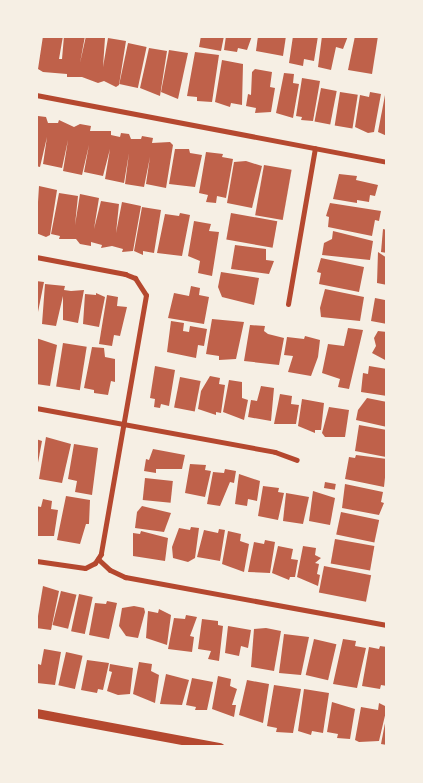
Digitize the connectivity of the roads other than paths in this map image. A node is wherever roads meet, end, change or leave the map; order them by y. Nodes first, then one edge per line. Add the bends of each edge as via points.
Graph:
1 (36, 95) edge
2 (315, 148) junction
3 (387, 162) edge
4 (36, 257) edge
5 (288, 304) dead end
6 (36, 408) edge
7 (125, 425) junction
8 (297, 460) dead end
9 (98, 560) junction
10 (36, 561) edge
11 (387, 625) edge
12 (36, 712) edge
13 (220, 747) edge

1 - 2 street
2 - 3 street
2 - 5 street
4 - 7 street via 125,274 143,286 146,305
6 - 7 street
7 - 8 street via 275,452
7 - 9 street
9 - 10 street via 80,569
9 - 11 street via 125,577
12 - 13 street

